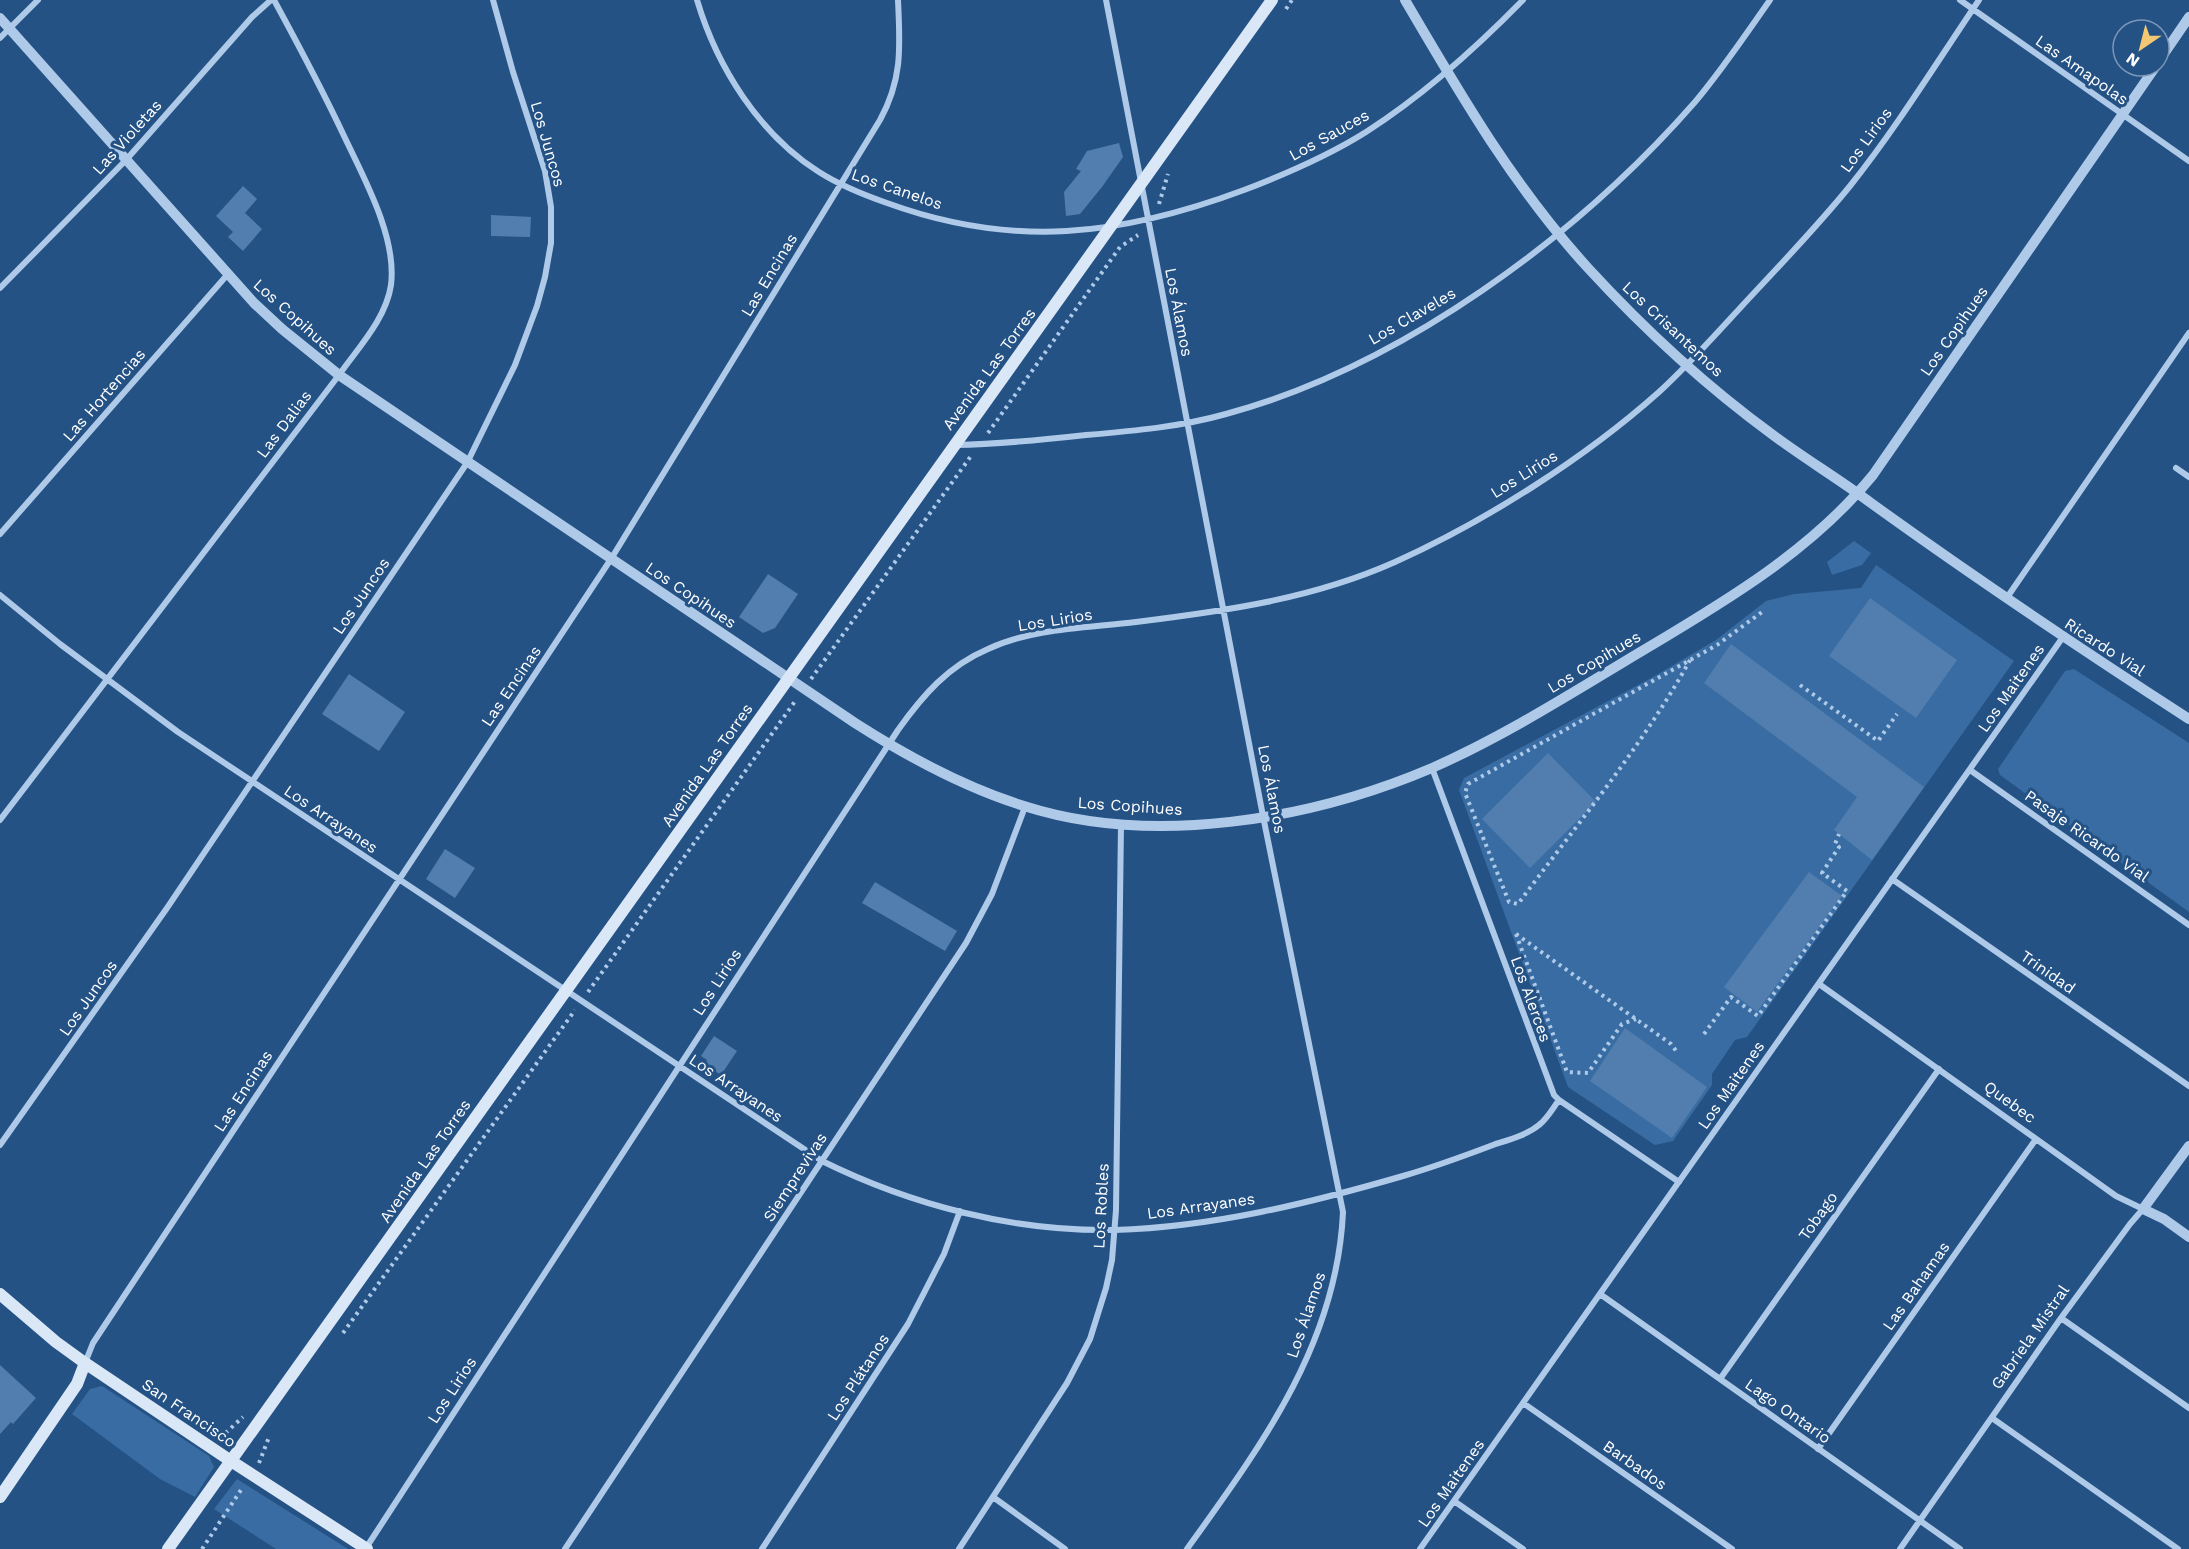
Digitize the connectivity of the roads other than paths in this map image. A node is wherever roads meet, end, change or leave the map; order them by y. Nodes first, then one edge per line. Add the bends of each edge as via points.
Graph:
1 (38, 0) edge
2 (272, 0) edge
3 (493, 0) edge
4 (697, 0) edge
5 (898, 0) edge
6 (1106, 0) edge
7 (1272, 0) edge
8 (1405, 0) edge
9 (1523, 0) edge
10 (1770, 0) edge
11 (1960, 0) edge
12 (1979, 0) edge
13 (1973, 9) junction
14 (2189, 17) edge
15 (0, 18) edge
16 (9, 28) junction
17 (0, 38) edge
18 (2171, 43) edge
19 (1446, 72) junction
20 (2148, 78) edge
21 (2122, 115) junction
22 (126, 160) junction
23 (2189, 161) edge
24 (1142, 183) junction
25 (840, 184) junction
26 (1148, 221) junction
27 (1110, 227) junction
28 (1558, 233) junction
29 (228, 274) junction
30 (0, 288) edge
31 (2189, 333) edge
32 (1687, 365) junction
33 (339, 375) junction
34 (1187, 423) junction
35 (955, 445) junction
36 (467, 463) junction
37 (2176, 468) dead end
38 (2189, 477) edge
39 (1858, 494) junction
40 (0, 534) edge
41 (611, 559) junction
42 (0, 595) edge
43 (2006, 599) junction
44 (1223, 612) junction
45 (2063, 637) junction
46 (789, 678) junction
47 (106, 680) junction
48 (2189, 720) edge
49 (888, 744) junction
50 (1432, 768) junction
51 (1970, 770) junction
52 (252, 782) junction
53 (1025, 807) junction
54 (1263, 816) junction
55 (0, 820) edge
56 (1121, 824) junction
57 (1893, 879) junction
58 (399, 880) junction
59 (2189, 925) edge
60 (1819, 984) junction
61 (566, 991) junction
62 (679, 1066) junction
63 (1939, 1069) junction
64 (2189, 1086) edge
65 (1558, 1100) junction
66 (2036, 1139) junction
67 (0, 1145) edge
68 (2189, 1146) edge
69 (822, 1161) junction
70 (1679, 1182) junction
71 (1340, 1193) junction
72 (2143, 1209) junction
73 (960, 1211) junction
74 (1114, 1230) junction
75 (2189, 1237) edge
76 (0, 1294) edge
77 (1600, 1294) junction
78 (2061, 1318) junction
79 (85, 1363) junction
80 (1720, 1379) junction
81 (1523, 1403) junction
82 (2189, 1408) edge
83 (1992, 1418) junction
84 (1818, 1449) junction
85 (231, 1461) junction
86 (0, 1497) edge
87 (993, 1497) junction
88 (1454, 1501) junction
89 (1920, 1521) junction
90 (168, 1549) edge
91 (367, 1549) edge
92 (565, 1549) edge
93 (762, 1549) edge
94 (959, 1549) edge
95 (1065, 1549) edge
96 (1187, 1549) edge
97 (1420, 1549) edge
98 (1523, 1549) edge
99 (1732, 1549) edge
100 (1900, 1549) edge
101 (1960, 1549) edge
102 (2178, 1549) edge

1 - 16 street
2 - 22 street, Las Violetas via 252,17
2 - 33 street, Las Dalias via 362,174 390,254 392,270 387,301
3 - 36 street, Los Juncos via 544,171 551,207 551,243 527,335
4 - 25 street, Los Canelos via 713,44 753,110 798,156
5 - 25 street, Las Encinas via 900,53 895,86 880,120
6 - 24 street, Los Álamos
7 - 24 main road, Avenida Las Torres
8 - 19 street, Los Crisantemos
9 - 19 street, Los Sauces
10 - 28 street, Los Claveles via 1715,77 1667,132 1611,188
11 - 13 street, Las Amapolas
12 - 13 street, Los Lirios
13 - 21 street, Las Amapolas
13 - 32 street, Los Lirios via 1851,185
14 - 18 street
15 - 16 street, Los Copihues
16 - 17 street
16 - 22 street, Los Copihues
19 - 26 street, Los Sauces via 1393,114 1334,151 1267,182
19 - 28 street, Los Crisantemos via 1514,176
20 - 21 street, Los Copihues
21 - 23 street, Las Amapolas
21 - 39 street, Los Copihues
22 - 29 street, Los Copihues
22 - 30 street, Las Violetas
24 - 26 street, Los Álamos
24 - 27 main road, Avenida Las Torres
25 - 27 street, Los Canelos via 924,215 988,228 1058,232
25 - 41 street, Las Encinas
26 - 27 street, Los Sauces
26 - 34 street, Los Álamos
27 - 35 main road, Avenida Las Torres
28 - 32 street, Los Crisantemos via 1618,300
28 - 34 street, Los Claveles via 1441,317 1360,362 1264,403
29 - 33 street, Los Copihues via 282,329
29 - 40 street, Las Hortencias
31 - 43 street
32 - 39 street, Los Crisantemos via 1770,433
32 - 44 street, Los Lirios via 1598,441 1521,493 1436,541 1323,590
33 - 36 street, Los Copihues
33 - 47 street, Las Dalias
34 - 35 street, Los Claveles
34 - 44 street, Los Álamos
35 - 46 main road, Avenida Las Torres
36 - 41 street, Los Copihues
36 - 52 street, Los Juncos
37 - 38 street
39 - 43 street, Los Crisantemos
39 - 50 street, Los Copihues via 1820,531 1706,613 1555,703
41 - 46 street, Los Copihues
41 - 58 street, Las Encinas
42 - 47 street, Los Arrayanes
43 - 45 street, Ricardo Vial
44 - 49 street, Los Lirios via 1041,633 987,649 955,667 930,688
44 - 54 street, Los Álamos
45 - 48 street, Ricardo Vial
45 - 51 street, Los Maitenes
46 - 49 street, Los Copihues
46 - 61 main road, Avenida Las Torres
47 - 52 street, Los Arrayanes
47 - 55 street, Las Dalias
49 - 53 street, Los Copihues via 960,782
49 - 62 street, Los Lirios
50 - 54 street, Los Copihues via 1353,796
50 - 65 street, Los Alerces via 1550,1088
51 - 57 street, Los Maitenes
51 - 59 street, Pasaje Ricardo Vial
52 - 58 street, Los Arrayanes
52 - 67 street, Los Juncos
53 - 56 street, Los Copihues
53 - 69 street, Siemprevivas via 992,894 966,943
54 - 56 street, Los Copihues via 1191,825
54 - 71 street, Los Álamos
56 - 74 street, Los Robles
57 - 60 street, Los Maitenes
57 - 64 street, Trinidad
58 - 61 street, Los Arrayanes
58 - 79 street, Las Encinas via 99,1333
60 - 63 street, Quebec
60 - 70 street, Los Maitenes
61 - 62 street, Los Arrayanes
61 - 85 main road, Avenida Las Torres
62 - 69 street, Los Arrayanes
62 - 91 street, Los Lirios
63 - 66 street, Quebec
63 - 80 street, Tobago
65 - 70 street, Los Alerces
65 - 71 street, Los Arrayanes via 1538,1126 1508,1140
66 - 72 street, Quebec via 2116,1196
66 - 84 street, Las Bahamas
68 - 72 street, Gabriela Mistral
69 - 73 street, Los Arrayanes via 889,1191
69 - 92 street, Siemprevivas
70 - 77 street, Los Maitenes
71 - 74 street, Los Arrayanes via 1229,1218
71 - 96 street, Los Álamos via 1340,1250 1329,1301 1308,1357 1258,1449
72 - 75 street, Quebec
72 - 78 street, Gabriela Mistral
73 - 74 street, Los Arrayanes via 1034,1225
73 - 93 street, Los Plátanos via 941,1262 908,1324
74 - 87 street, Los Robles via 1106,1288 1090,1339 1067,1383
76 - 79 main road, San Francisco
77 - 80 street, Lago Ontario
77 - 81 street, Los Maitenes
78 - 82 street
78 - 83 street, Gabriela Mistral
79 - 85 main road, San Francisco
79 - 86 main road via 77,1384
80 - 84 street, Lago Ontario
81 - 88 street, Los Maitenes
81 - 99 street, Barbados
83 - 89 street, Gabriela Mistral
83 - 102 street
84 - 89 street, Lago Ontario
85 - 90 main road, Avenida Las Torres
85 - 91 main road, San Francisco
87 - 94 street, Los Robles
87 - 95 street
88 - 97 street, Los Maitenes
88 - 98 street
89 - 100 street, Gabriela Mistral
89 - 101 street, Lago Ontario

